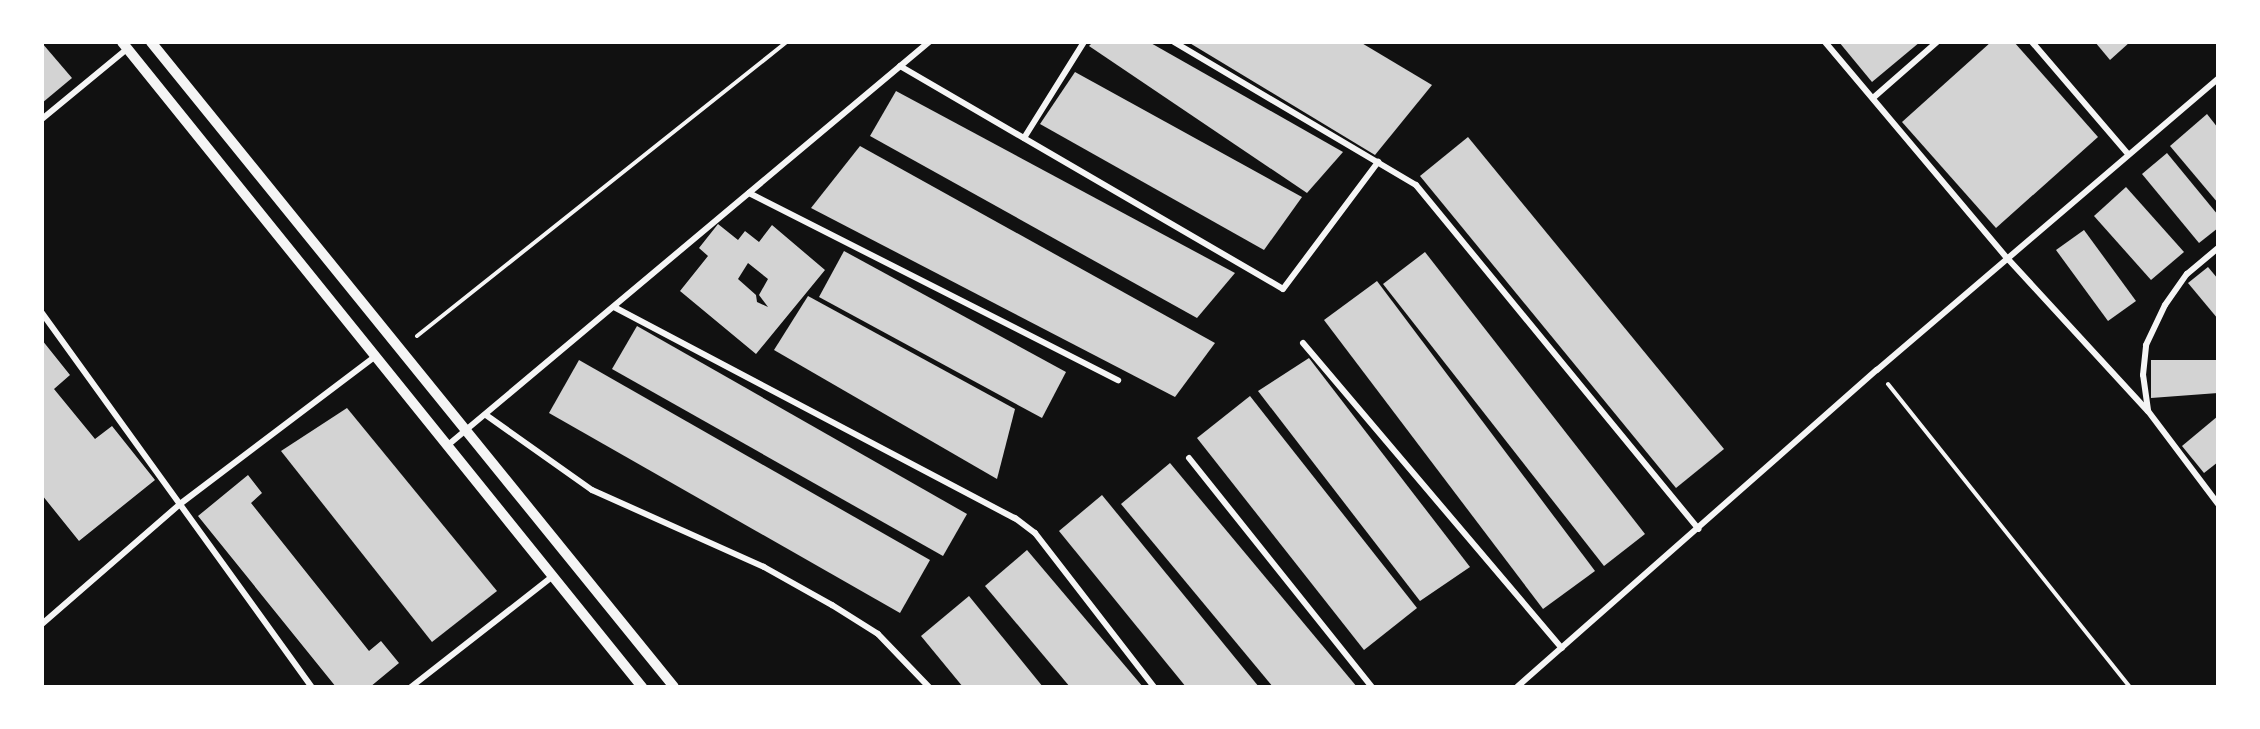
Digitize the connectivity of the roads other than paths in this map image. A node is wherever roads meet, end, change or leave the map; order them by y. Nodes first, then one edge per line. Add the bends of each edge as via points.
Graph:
1 (151, 42) edge
2 (929, 42) edge
3 (1084, 42) edge
4 (1174, 42) edge
5 (1826, 42) edge
6 (1937, 42) edge
7 (2032, 42) edge
8 (124, 46) edge
9 (900, 66) junction
10 (2218, 79) edge
11 (1873, 98) junction
12 (42, 119) edge
13 (1024, 138) junction
14 (2128, 154) junction
15 (1378, 162) junction
16 (749, 193) junction
17 (2218, 248) edge
18 (2008, 259) junction
19 (614, 307) junction
20 (42, 313) edge
21 (1302, 343) dead end
22 (376, 356) junction
23 (1118, 380) dead end
24 (2148, 411) junction
25 (486, 415) junction
26 (466, 431) junction
27 (448, 445) junction
28 (1189, 458) dead end
29 (180, 504) junction
30 (2218, 504) edge
31 (1699, 529) junction
32 (554, 576) junction
33 (42, 624) edge
34 (1562, 648) junction
35 (312, 687) edge
36 (411, 687) edge
37 (642, 687) edge
38 (674, 687) edge
39 (929, 687) edge
40 (1154, 687) edge
41 (1372, 687) edge
42 (1517, 687) edge

1 - 26 street
2 - 9 street
3 - 13 street
4 - 15 street
5 - 11 street
6 - 11 street
7 - 14 street
8 - 12 street
8 - 22 street
9 - 13 street
9 - 16 street
10 - 14 street
11 - 18 street
13 - 15 street via 1283,289
14 - 18 street
15 - 31 street via 1416,185
16 - 19 street
16 - 23 street
17 - 24 street via 2187,274 2165,305 2146,345 2143,375
18 - 24 street
18 - 31 street
19 - 25 street
19 - 40 street via 1022,523 1035,533
20 - 29 street
21 - 34 street
22 - 27 street
22 - 29 street
24 - 30 street
25 - 26 street
25 - 39 street via 592,490 764,567 832,605 878,634
26 - 27 street
26 - 38 street
27 - 32 street
28 - 41 street
29 - 33 street
29 - 35 street
31 - 34 street
32 - 36 street
32 - 37 street
34 - 42 street

